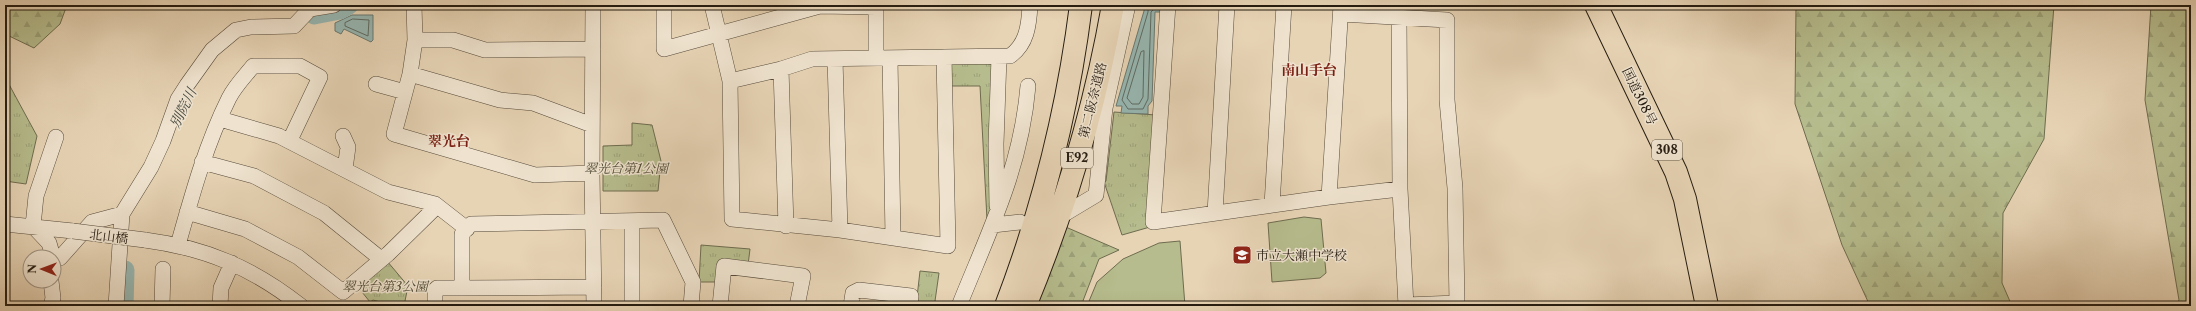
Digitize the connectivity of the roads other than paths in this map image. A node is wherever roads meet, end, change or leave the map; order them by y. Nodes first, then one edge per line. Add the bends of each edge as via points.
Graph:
1 (334, 5) edge
2 (414, 5) edge
3 (593, 5) edge
4 (664, 5) edge
5 (712, 5) edge
6 (1030, 5) edge
7 (1081, 5) edge
8 (1113, 5) edge
9 (1128, 5) edge
10 (1168, 5) edge
11 (1227, 5) edge
12 (1284, 5) edge
13 (1596, 5) edge
14 (820, 6) edge
15 (876, 6) edge
16 (1341, 9) edge
17 (770, 12) edge
18 (1399, 17) junction
19 (719, 34) junction
20 (415, 40) junction
21 (593, 49) junction
22 (944, 57) junction
23 (999, 57) junction
24 (883, 58) junction
25 (835, 59) junction
26 (781, 69) junction
27 (410, 74) junction
28 (730, 81) junction
29 (376, 84) dead end
30 (1028, 86) dead end
31 (405, 92) junction
32 (220, 119) junction
33 (592, 125) junction
34 (343, 136) dead end
35 (56, 137) dead end
36 (290, 140) junction
37 (202, 162) junction
38 (345, 169) junction
39 (592, 173) junction
40 (1400, 189) junction
41 (1329, 197) junction
42 (1272, 205) junction
43 (437, 206) junction
44 (187, 212) junction
45 (1066, 213) dead end
46 (1214, 213) junction
47 (122, 214) junction
48 (995, 219) junction
49 (632, 221) junction
50 (594, 222) junction
51 (1020, 222) dead end
52 (5, 224) edge
53 (33, 226) junction
54 (786, 226) junction
55 (467, 229) junction
56 (840, 230) junction
57 (893, 238) junction
58 (178, 245) junction
59 (51, 249) edge
60 (62, 256) edge
61 (381, 259) junction
62 (232, 263) junction
63 (163, 269) dead end
64 (594, 287) junction
65 (462, 288) junction
66 (52, 289) edge
67 (50, 306) edge
68 (116, 306) edge
69 (162, 306) edge
70 (220, 306) edge
71 (301, 306) edge
72 (435, 306) edge
73 (594, 306) edge
74 (632, 306) edge
75 (691, 306) edge
76 (720, 306) edge
77 (797, 306) edge
78 (851, 306) edge
79 (910, 306) edge
80 (959, 306) edge
81 (1006, 306) edge
82 (1025, 306) edge
83 (1406, 306) edge
84 (1707, 306) edge

1 - 47 street via 310,9 294,26 251,26 236,30 212,50 178,99 157,154 135,196
2 - 20 street
3 - 21 street
4 - 19 street via 664,49
5 - 19 street
6 - 23 street via 1025,38 1019,49 1010,56
7 - 81 highway, 第二阪奈道路 / E92 via 1063,115 1045,189
8 - 82 highway, 第二阪奈道路 / E92 via 1092,103 1071,180
9 - 45 street via 1105,108 1096,195
10 - 46 street via 1153,222
11 - 46 street
12 - 42 street
13 - 84 highway, 国道308号 / 308 via 1676,172 1685,199
14 - 15 street
14 - 17 street
15 - 24 street
16 - 18 street
16 - 41 street
17 - 19 street
18 - 40 street
18 - 83 street via 1447,20 1446,100 1455,188 1458,303
19 - 28 street
20 - 21 street via 453,40 486,50
20 - 27 street
21 - 33 street
22 - 23 street
22 - 24 street
22 - 57 street via 948,246
23 - 48 street
24 - 25 street
24 - 57 street
25 - 26 street via 812,59
25 - 56 street
26 - 28 street
26 - 54 street
27 - 31 street
27 - 33 street via 500,100 533,103
28 - 54 street via 732,220
29 - 31 street
30 - 48 street via 1023,134 1009,184
31 - 39 street via 394,134 535,175
32 - 36 street
32 - 36 street via 230,96 253,66 300,66 320,77
32 - 37 street
33 - 39 street
34 - 38 street via 348,147
35 - 53 street via 36,196
36 - 38 street
37 - 44 street
37 - 61 street via 254,176 324,213
38 - 43 street via 388,192
39 - 50 street
40 - 41 street
40 - 83 street
41 - 42 street
42 - 46 street
43 - 55 street
43 - 61 street
44 - 58 street
44 - 61 street via 251,233 298,257 343,292
47 - 60 street via 92,222
47 - 68 street
48 - 51 street
48 - 80 street
49 - 50 street
49 - 74 street
49 - 75 street via 663,220 693,282
50 - 55 street via 471,224
50 - 64 street
52 - 53 street, 北山橋
53 - 58 street, 北山橋, bridge
53 - 59 street via 49,243
54 - 56 street
55 - 65 street via 462,234
56 - 57 street
58 - 62 street, 北山橋
62 - 70 street via 221,288
62 - 71 street, 北山橋 via 281,290
63 - 69 street
64 - 65 street
64 - 73 street
65 - 72 street via 437,288
66 - 67 street via 53,298
76 - 77 street via 724,266 803,276
78 - 79 street via 853,293 859,290 911,296

